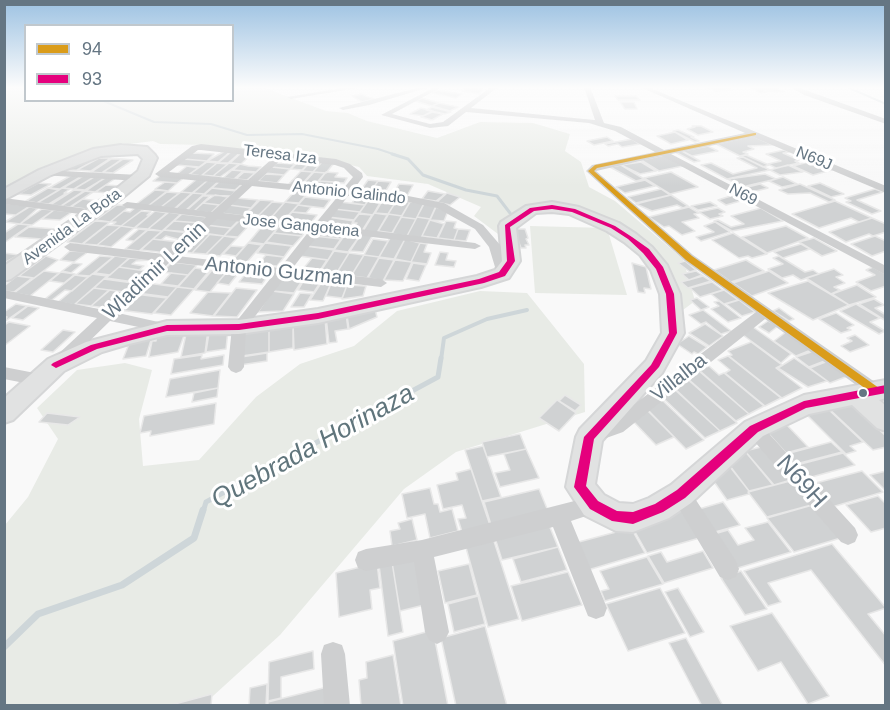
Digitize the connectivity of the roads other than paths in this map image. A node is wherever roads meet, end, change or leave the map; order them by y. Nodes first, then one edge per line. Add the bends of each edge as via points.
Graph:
1 (406, 120) edge
2 (451, 120) edge
3 (570, 120) edge
4 (599, 120) edge
5 (721, 120) edge
6 (600, 123) junction
7 (754, 134) junction
8 (664, 153) junction
9 (281, 155) junction
10 (44, 173) junction
11 (160, 174) joint
12 (138, 178) junction
13 (249, 183) junction
14 (885, 190) edge
15 (344, 193) junction
16 (4, 196) edge
17 (4, 201) edge
18 (127, 205) dead end
19 (94, 213) junction
20 (213, 216) junction
21 (317, 227) junction
22 (475, 246) dead end
23 (70, 247) dead end
24 (166, 259) junction
25 (885, 271) edge
26 (281, 272) junction
27 (502, 273) junction
28 (4, 275) edge
29 (381, 283) dead end
30 (4, 294) edge
31 (765, 312) junction
32 (106, 316) junction
33 (238, 327) junction
34 (167, 328) junction
35 (236, 367) dead end
36 (4, 373) edge
37 (48, 373) junction
38 (872, 391) edge
39 (4, 413) edge
40 (885, 421) edge
41 (754, 429) junction
42 (589, 437) junction
43 (681, 494) junction
44 (594, 506) junction
45 (559, 516) junction
46 (848, 535) dead end
47 (422, 550) junction
48 (366, 560) dead end
49 (728, 569) dead end
50 (596, 608) dead end
51 (437, 632) dead end
52 (333, 654) dead end
53 (337, 705) edge

1 - 2 street via 430,126
3 - 6 street, N69
4 - 6 street
5 - 7 street, N69J
6 - 8 street, N69
7 - 8 street
7 - 14 street, N69J
8 - 25 street, N69
8 - 31 street via 591,171 689,258
9 - 11 street, Teresa Iza via 195,148
9 - 13 street, Wladimir Lenin
9 - 15 street, Teresa Iza via 336,162 354,170 358,177
10 - 12 street
10 - 12 street via 98,152 142,150 150,158
10 - 16 street
11 - 13 street, Antonio Galindo
12 - 19 street, Avenida La Bota
13 - 15 street, Antonio Galindo
13 - 20 street, Wladimir Lenin
15 - 21 street
15 - 27 street, Antonio Galindo via 441,205 479,227 495,246
17 - 19 street
18 - 20 street, Jose Gangotena
19 - 28 street, Avenida La Bota
20 - 21 street, Jose Gangotena
20 - 24 street, Wladimir Lenin
21 - 22 street, Jose Gangotena
21 - 26 street
23 - 24 street, Antonio Guzman
24 - 26 street, Antonio Guzman
24 - 32 street, Wladimir Lenin
26 - 29 street, Antonio Guzman
26 - 33 street
27 - 33 street via 481,281 318,316
27 - 42 street via 511,261 507,226 532,209 552,207 573,210 613,227 646,251 660,269 670,294 673,333 654,367
30 - 32 street
31 - 38 street
31 - 42 street, Villalba via 617,427
32 - 34 street
32 - 37 street, Wladimir Lenin
33 - 34 street
33 - 35 street
34 - 37 street via 94,347
36 - 37 street
37 - 39 street, Wladimir Lenin
38 - 40 street
38 - 41 street via 804,405
41 - 43 street
41 - 46 street, N69H
42 - 44 street via 580,487
43 - 44 street via 633,518 616,517
43 - 49 street
44 - 45 street
45 - 47 street
45 - 50 street
47 - 48 street
47 - 51 street
52 - 53 street

